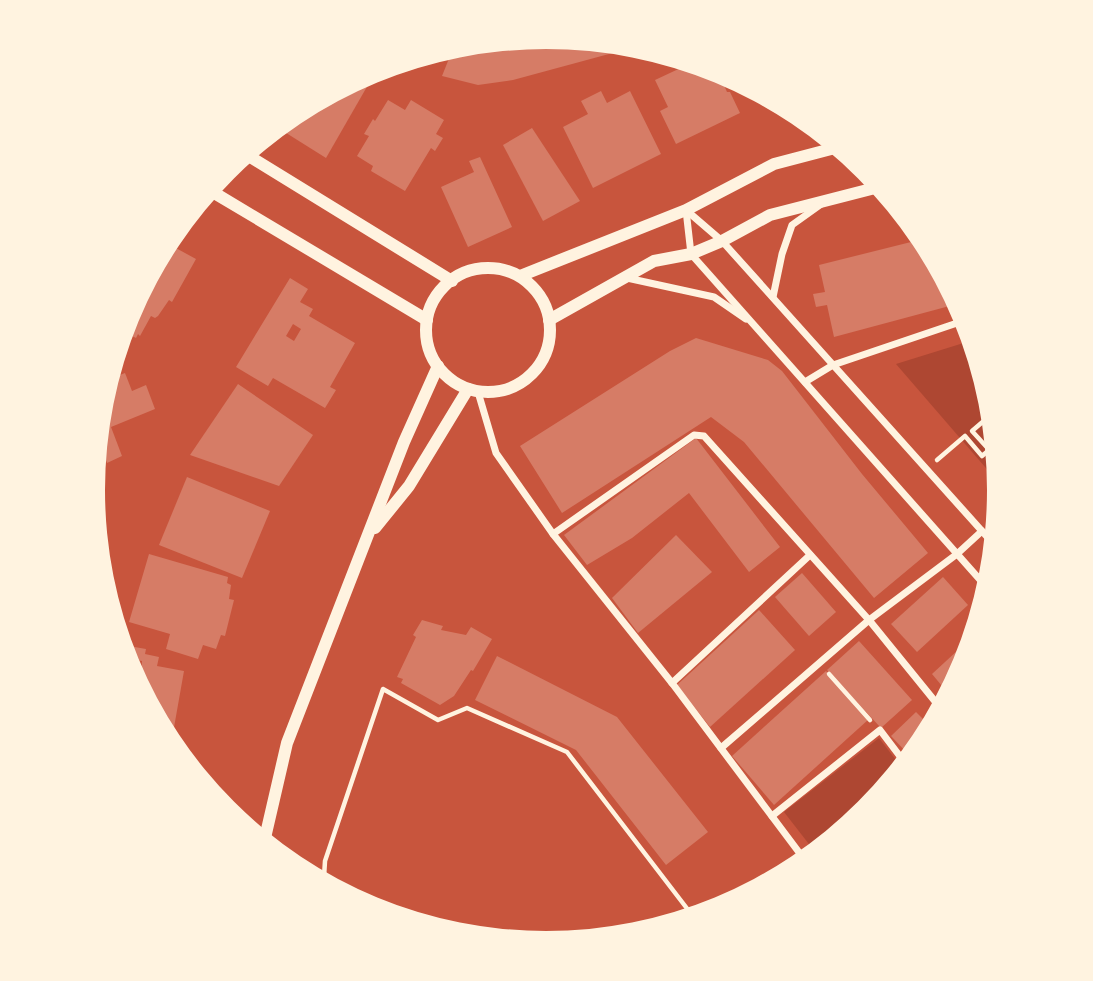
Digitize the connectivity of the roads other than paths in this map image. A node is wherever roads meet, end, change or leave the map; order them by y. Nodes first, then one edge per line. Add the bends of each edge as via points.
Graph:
1 (827, 150) edge
2 (254, 160) edge
3 (869, 190) edge
4 (218, 195) edge
5 (826, 201) junction
6 (686, 210) junction
7 (722, 241) junction
8 (691, 254) junction
9 (520, 276) junction
10 (625, 277) junction
11 (452, 281) junction
12 (773, 298) junction
13 (427, 320) junction
14 (549, 320) junction
15 (955, 324) edge
16 (755, 325) junction
17 (833, 365) junction
18 (438, 366) junction
19 (805, 382) junction
20 (473, 390) junction
21 (982, 531) junction
22 (553, 534) junction
23 (985, 535) edge
24 (367, 539) junction
25 (957, 554) junction
26 (810, 555) junction
27 (979, 579) edge
28 (869, 620) junction
29 (672, 683) junction
30 (935, 700) edge
31 (720, 748) junction
32 (899, 756) edge
33 (772, 816) junction
34 (267, 832) edge
35 (800, 852) edge

1 - 6 street via 774,164
2 - 11 street
3 - 5 street
4 - 13 street
5 - 7 street via 770,215
5 - 12 street via 792,225
6 - 7 street
6 - 8 street
6 - 9 street
7 - 8 street
7 - 12 street
8 - 10 street via 653,261
8 - 16 street
9 - 11 street via 485,268
9 - 14 street via 539,295
10 - 14 street
10 - 16 street via 714,298
11 - 13 street via 440,291
12 - 17 street
13 - 18 street via 426,336
14 - 20 street via 544,358 532,374 498,392
15 - 17 street
16 - 19 street
17 - 19 street
17 - 21 street
18 - 20 street via 451,380
18 - 24 street
19 - 25 street
20 - 22 street via 496,453
20 - 24 street
21 - 23 street
21 - 25 street
22 - 26 street via 699,434
22 - 29 street
24 - 34 street via 287,743
25 - 27 street
25 - 28 street
26 - 28 street
26 - 29 street
28 - 30 street
28 - 31 street
29 - 31 street
31 - 33 street
32 - 33 street via 880,730
33 - 35 street

